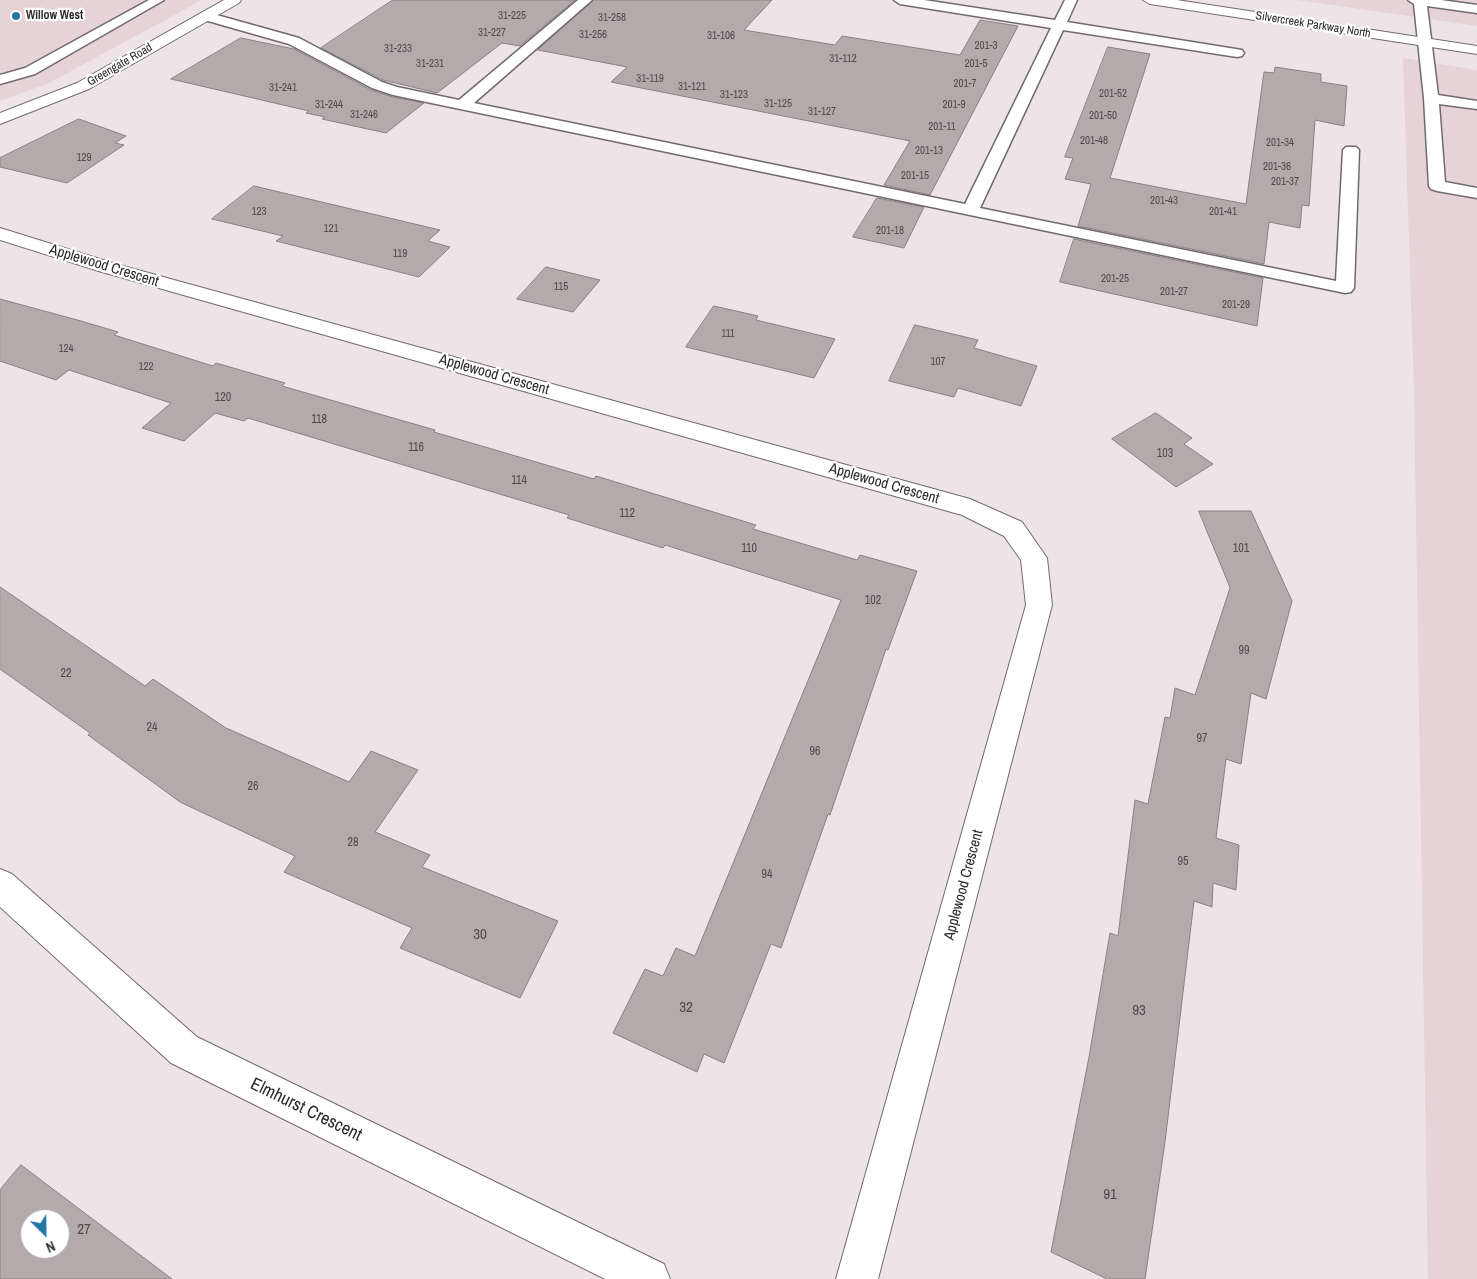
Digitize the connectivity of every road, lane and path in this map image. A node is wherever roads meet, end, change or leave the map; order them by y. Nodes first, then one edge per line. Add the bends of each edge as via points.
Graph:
1 (158, 0) edge
2 (234, 0) edge
3 (586, 0) edge
4 (900, 0) edge
5 (1071, 0) edge
6 (1150, 0) edge
7 (1418, 0) edge
8 (1477, 9) edge
9 (206, 16) junction
10 (1058, 25) junction
11 (1424, 42) junction
12 (1477, 50) edge
13 (1237, 53) dead end
14 (0, 80) edge
15 (1431, 98) junction
16 (464, 104) junction
17 (1477, 105) edge
18 (0, 119) edge
19 (1351, 150) dead end
20 (1477, 193) edge
21 (971, 210) junction
22 (0, 234) edge
23 (0, 886) edge
24 (649, 1279) edge
25 (857, 1279) edge

1 - 14 lane via 30,71
2 - 9 street, Greengate Road
3 - 16 lane
4 - 10 lane
5 - 10 lane
6 - 11 street, Silvercreek Parkway North
7 - 8 lane
7 - 11 lane
9 - 16 lane via 294,41 393,91
9 - 18 street, Greengate Road via 83,86
10 - 13 lane
10 - 21 lane
11 - 12 street, Silvercreek Parkway North
11 - 15 lane
15 - 17 lane
15 - 20 lane via 1437,186
16 - 21 lane
19 - 21 lane via 1345,288
22 - 25 street, Applewood Crescent via 109,268 970,508 1013,529 1034,558 1039,605
23 - 24 street, Elmhurst Crescent via 184,1050

